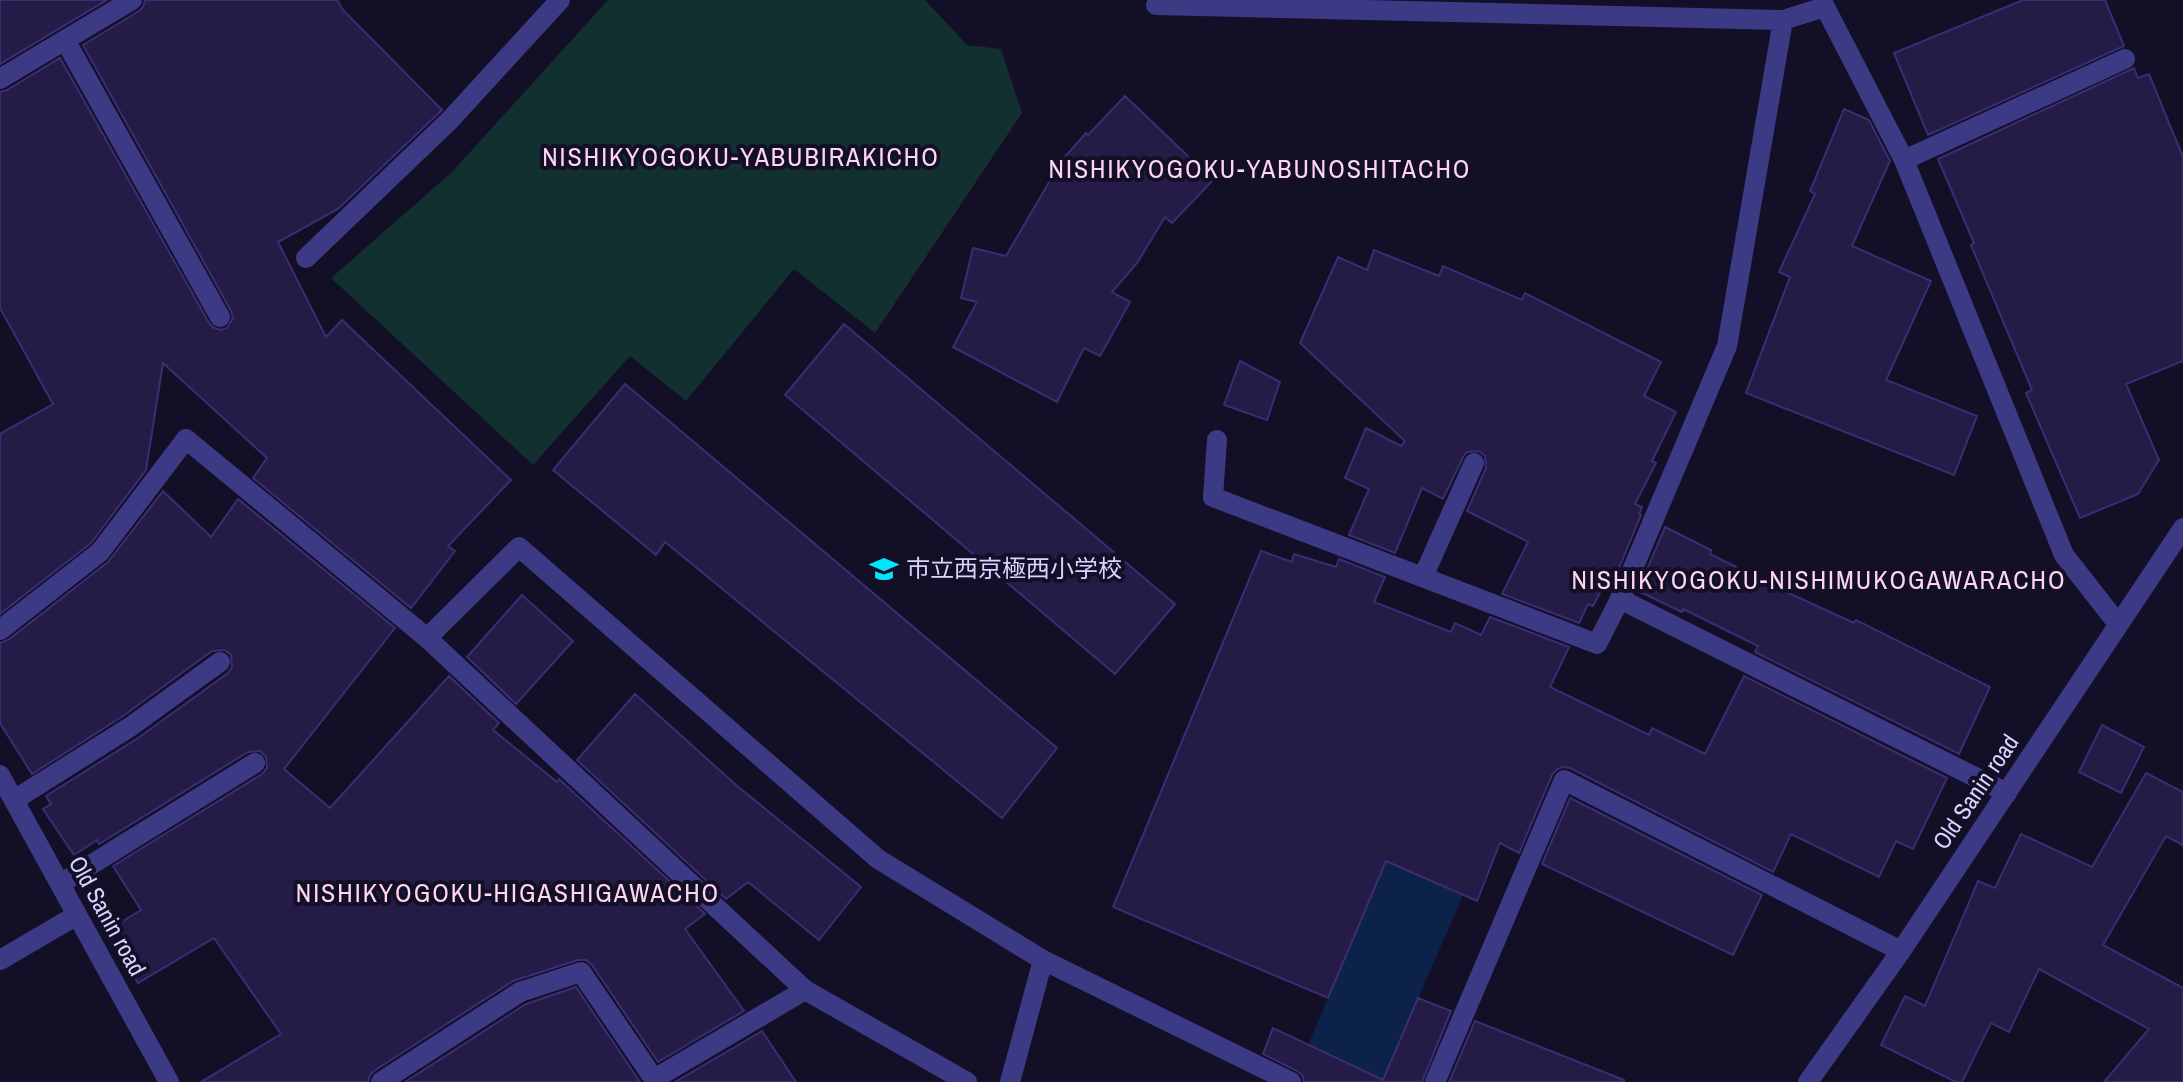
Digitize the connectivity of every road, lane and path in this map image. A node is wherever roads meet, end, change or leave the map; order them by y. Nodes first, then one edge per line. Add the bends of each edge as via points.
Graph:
1 (132, 0) edge
2 (560, 0) edge
3 (1154, 2) edge
4 (1783, 20) junction
5 (65, 40) junction
6 (2125, 59) dead end
7 (0, 79) edge
8 (1904, 160) junction
9 (306, 258) dead end
10 (220, 317) dead end
11 (1217, 440) dead end
12 (1474, 463) dead end
13 (2183, 528) edge
14 (1423, 577) junction
15 (1620, 599) junction
16 (2118, 624) junction
17 (0, 630) edge
18 (427, 638) junction
19 (220, 662) dead end
20 (255, 763) dead end
21 (0, 775) edge
22 (2007, 793) junction
23 (14, 800) junction
24 (60, 884) junction
25 (77, 915) junction
26 (1901, 951) junction
27 (0, 960) edge
28 (1043, 960) junction
29 (805, 990) junction
30 (169, 1082) edge
31 (381, 1082) edge
32 (967, 1082) edge
33 (1010, 1082) edge
34 (1291, 1082) edge
35 (1435, 1082) edge
36 (1808, 1082) edge

1 - 5 street
2 - 9 street via 450,120
3 - 4 street
4 - 8 street via 1825,7
4 - 15 street via 1727,346
5 - 7 street
5 - 10 street
6 - 8 street
8 - 16 street via 2064,555
11 - 14 street via 1213,497
12 - 14 street
13 - 16 street, Old Sanin road
14 - 15 street via 1597,644
15 - 22 street
16 - 22 street, Old Sanin road
17 - 18 street via 100,552 186,439
18 - 28 street via 519,547 878,859
18 - 29 street
19 - 23 street
20 - 24 street
21 - 23 street, Old Sanin road
22 - 26 street, Old Sanin road
23 - 24 street, Old Sanin road
24 - 25 street, Old Sanin road
25 - 27 street
25 - 30 street, Old Sanin road
26 - 35 street via 1564,780
26 - 36 street, Old Sanin road
28 - 33 street
28 - 34 street
29 - 31 street via 654,1079 581,972 520,992
29 - 32 street

